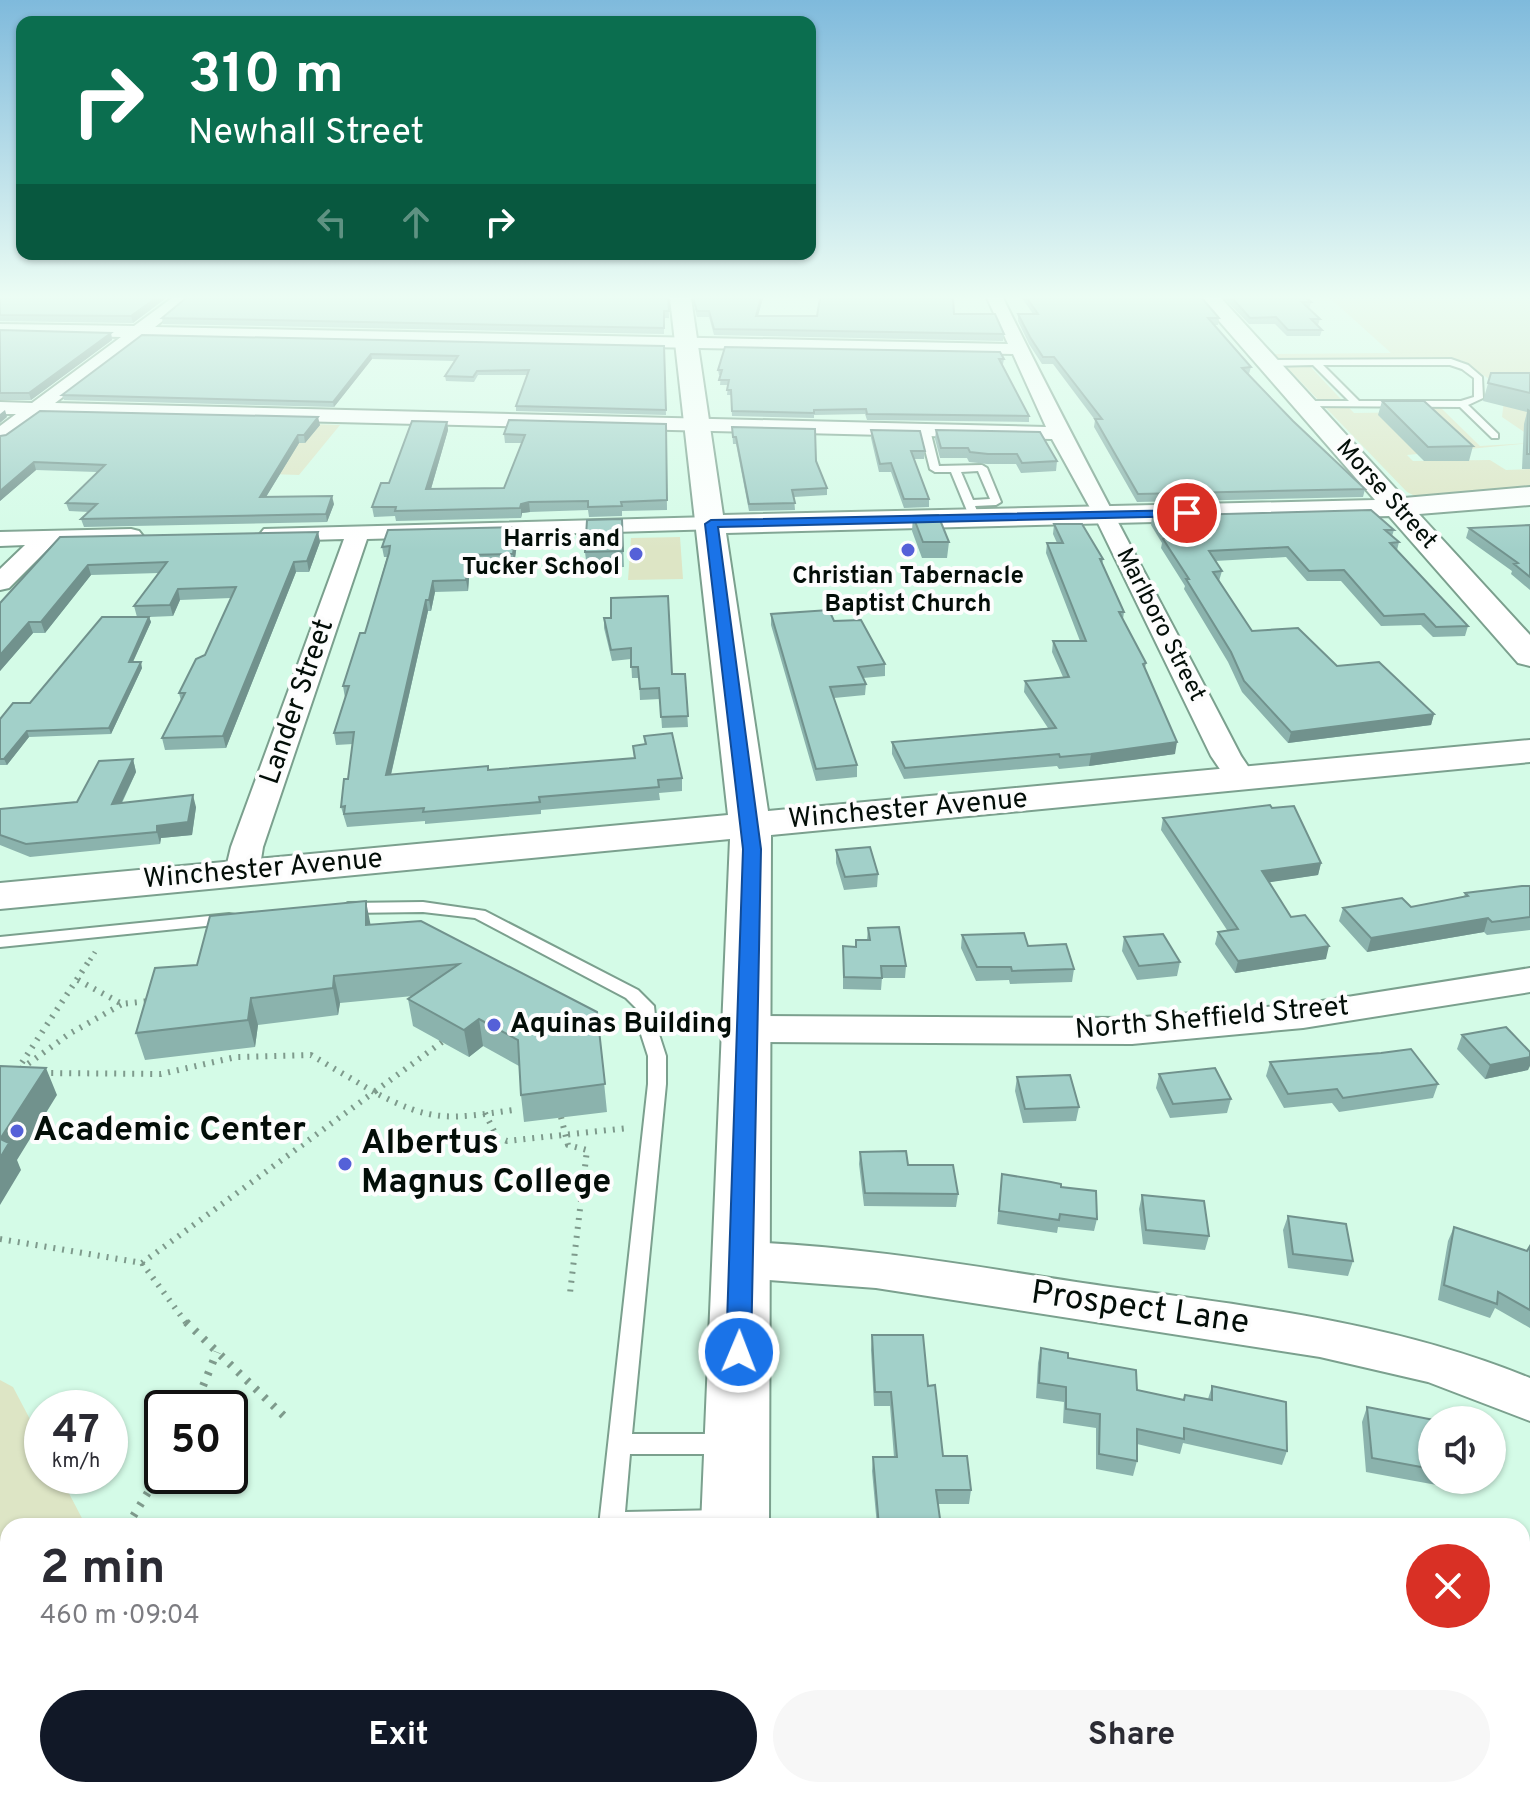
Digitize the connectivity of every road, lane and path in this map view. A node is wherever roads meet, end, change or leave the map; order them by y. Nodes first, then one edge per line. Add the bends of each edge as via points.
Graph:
1 (72, 382) edge
2 (692, 382) edge
3 (1033, 382) edge
4 (1285, 382) edge
5 (1335, 382) edge
6 (1478, 382) edge
7 (1305, 404) junction
8 (1357, 404) junction
9 (1462, 404) junction
10 (0, 408) edge
11 (36, 409) junction
12 (697, 424) junction
13 (1059, 433) junction
14 (926, 434) junction
15 (0, 436) edge
16 (1495, 436) dead end
17 (955, 469) junction
18 (1530, 496) edge
19 (1398, 507) junction
20 (972, 510) junction
21 (1105, 515) junction
22 (711, 524) junction
23 (358, 532) junction
24 (249, 534) edge
25 (156, 536) edge
26 (47, 537) junction
27 (0, 539) edge
28 (0, 583) edge
29 (1530, 656) edge
30 (1530, 751) edge
31 (1241, 778) junction
32 (751, 825) junction
33 (242, 872) junction
34 (0, 896) edge
35 (335, 909) edge
36 (244, 917) edge
37 (108, 930) junction
38 (0, 942) edge
39 (78, 980) junction
40 (1530, 980) edge
41 (162, 1000) edge
42 (122, 1004) junction
43 (747, 1029) junction
44 (442, 1042) edge
45 (8, 1071) edge
46 (17, 1071) junction
47 (374, 1092) junction
48 (513, 1110) dead end
49 (485, 1113) junction
50 (561, 1117) edge
51 (652, 1125) junction
52 (563, 1135) junction
53 (0, 1239) edge
54 (741, 1260) junction
55 (142, 1263) junction
56 (570, 1293) dead end
57 (217, 1352) junction
58 (201, 1390) edge
59 (1530, 1400) edge
60 (286, 1418) dead end
61 (737, 1443) junction
62 (620, 1444) junction
63 (147, 1494) edge
64 (132, 1518) edge
65 (612, 1518) edge
66 (735, 1518) edge

1 - 11 street
2 - 12 main road
3 - 13 street, Marlboro Street
4 - 7 main road, Morse Street
5 - 8 lane
6 - 9 lane via 1478,398
7 - 8 lane
7 - 19 main road, Morse Street
8 - 9 lane
9 - 16 lane
10 - 11 street
11 - 12 street
11 - 15 street
12 - 14 street
12 - 22 main road
13 - 14 street
13 - 21 street, Marlboro Street
14 - 17 lane via 935,469
17 - 20 lane
17 - 20 lane via 982,468 996,502
18 - 19 main road
19 - 21 main road
19 - 29 main road, Morse Street
20 - 21 main road
20 - 22 main road
21 - 31 street, Marlboro Street
22 - 23 street
22 - 32 main road
23 - 24 street
23 - 33 street, Lander Street
25 - 26 street
26 - 27 street
26 - 28 street
30 - 31 main road, Winchester Avenue
31 - 32 main road, Winchester Avenue
32 - 33 main road, Winchester Avenue
32 - 43 main road
33 - 34 main road, Winchester Avenue
35 - 51 lane via 392,905 479,914 632,994 645,1006 657,1056
36 - 37 lane
37 - 38 lane
37 - 39 path
39 - 42 path
39 - 46 path
40 - 43 street, North Sheffield Street via 1303,1016 1132,1031
41 - 42 path
42 - 46 path
43 - 54 main road
44 - 47 path
45 - 46 path
46 - 47 path via 161,1074 236,1057 311,1055
47 - 49 path via 411,1111 452,1119
47 - 55 path
48 - 49 path
49 - 52 path via 497,1137 507,1141
50 - 52 path
51 - 52 path
51 - 62 lane
52 - 56 path via 568,1145 587,1150
53 - 55 path
54 - 59 street, Prospect Lane via 896,1273 1280,1330 1427,1362
54 - 61 main road
55 - 57 path via 192,1331
57 - 58 path
57 - 60 path
61 - 62 lane
61 - 66 main road
62 - 65 lane
63 - 64 path

